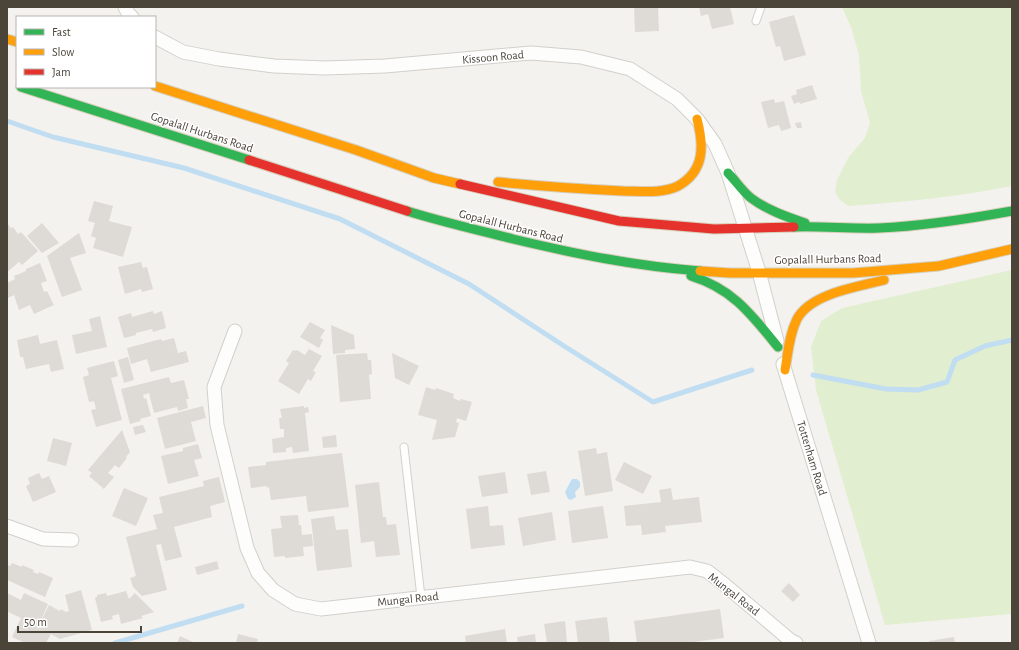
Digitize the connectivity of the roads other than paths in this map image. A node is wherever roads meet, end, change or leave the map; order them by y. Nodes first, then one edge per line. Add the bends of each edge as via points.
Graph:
1 (125, 7) edge
2 (760, 7) edge
3 (131, 16) edge
4 (756, 21) dead end
5 (156, 38) edge
6 (156, 86) edge
7 (24, 88) edge
8 (697, 119) junction
9 (728, 173) junction
10 (434, 178) junction
11 (1012, 211) edge
12 (818, 226) junction
13 (745, 229) junction
14 (1012, 249) edge
15 (643, 265) junction
16 (939, 266) junction
17 (759, 272) junction
18 (235, 331) dead end
19 (778, 347) junction
20 (785, 370) junction
21 (404, 447) dead end
22 (7, 526) edge
23 (72, 540) dead end
24 (421, 597) junction
25 (796, 643) edge
26 (868, 643) edge

1 - 3 street
2 - 4 lane
5 - 8 street, Kissoon Road via 183,52 219,60 274,66 385,66 530,53 581,56 630,69 677,99
6 - 10 main road via 356,150
7 - 15 main road, Gopalall Hurbans Road via 443,222 555,249
8 - 9 street, Kissoon Road via 715,144
8 - 10 main road via 702,155 690,175 670,189 610,190
9 - 12 main road via 750,197 762,205 785,217
9 - 13 street, Kissoon Road
10 - 13 main road via 619,221
11 - 12 main road via 959,221 879,228
12 - 13 main road
13 - 17 street, Kissoon Road
14 - 16 main road, Gopalall Hurbans Road
15 - 17 main road, Gopalall Hurbans Road via 730,273
15 - 19 main road via 704,280 725,291 739,301
16 - 17 main road, Gopalall Hurbans Road via 853,273
16 - 20 main road via 825,297 808,306 800,314 792,332
17 - 19 street, Tottenham Road
18 - 24 street, Mungal Road via 214,386 217,425 247,548 258,573 273,590 295,604 321,608
19 - 20 street, Tottenham Road
20 - 26 street, Tottenham Road
21 - 24 lane
22 - 23 street via 43,539
24 - 25 street, Mungal Road via 690,567 707,571

